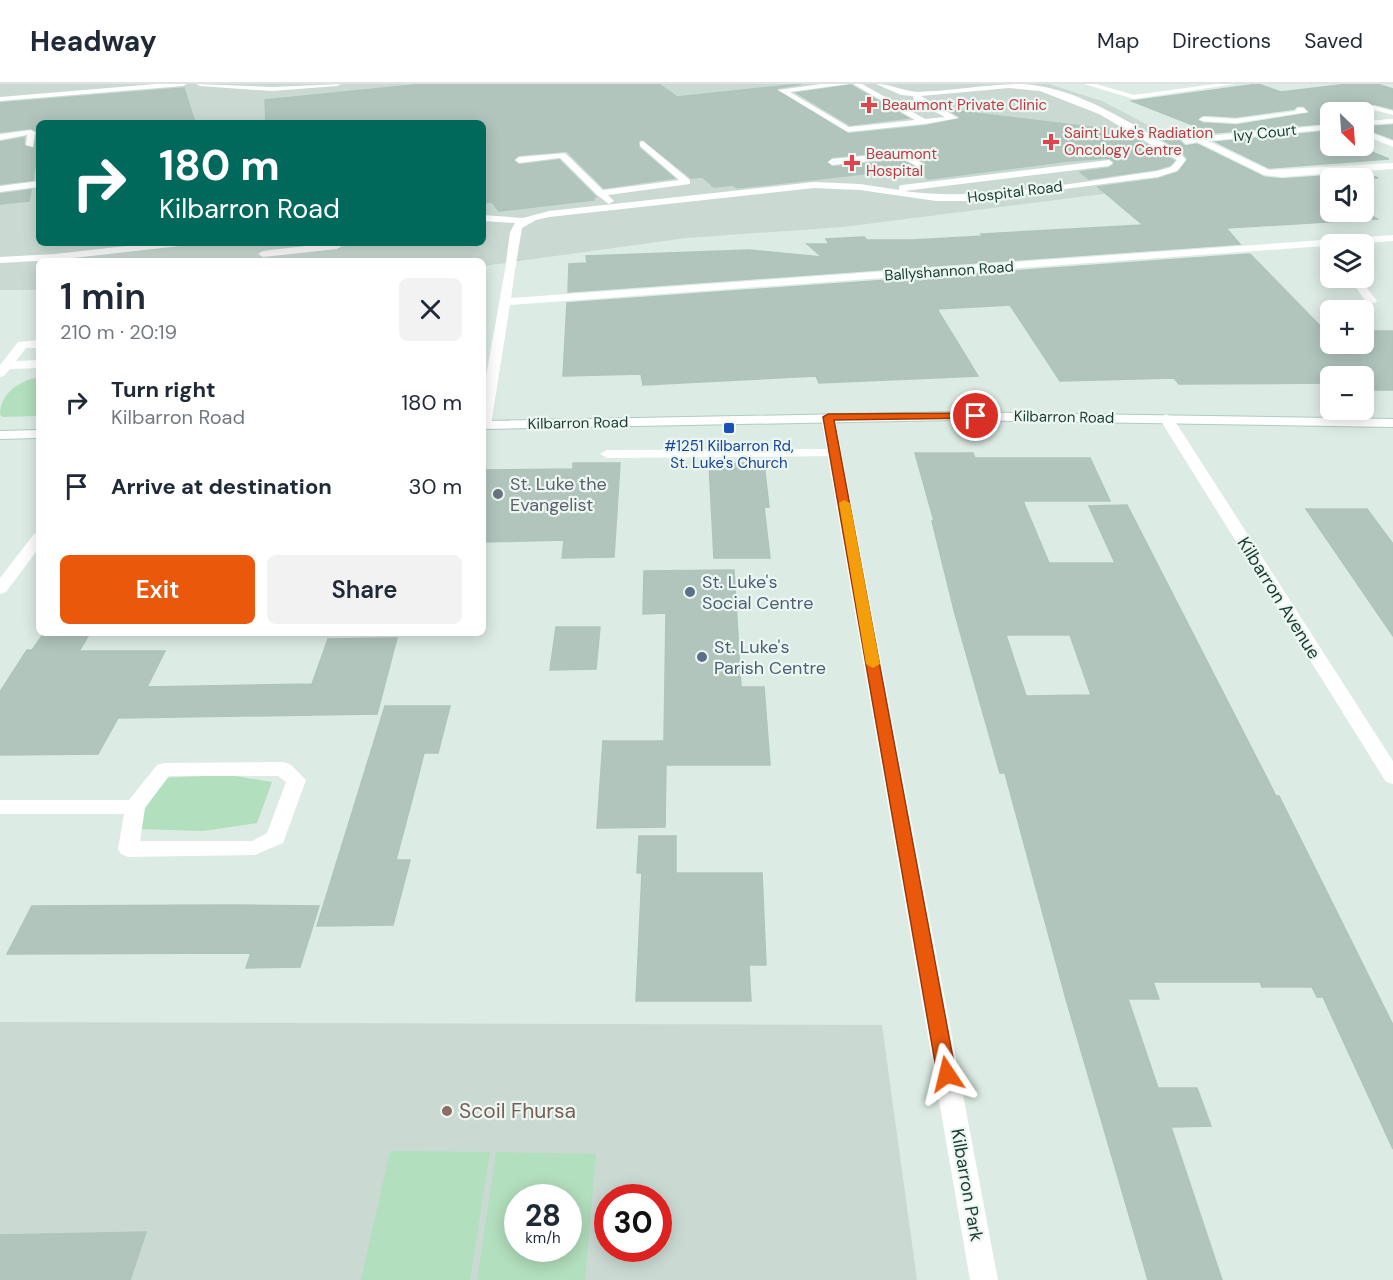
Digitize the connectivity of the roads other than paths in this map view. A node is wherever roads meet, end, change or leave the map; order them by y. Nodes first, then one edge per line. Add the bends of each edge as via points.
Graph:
1 (79, 84) edge
2 (183, 84) edge
3 (200, 84) edge
4 (337, 84) edge
5 (845, 84) edge
6 (857, 84) edge
7 (884, 84) edge
8 (1088, 84) edge
9 (1232, 84) edge
10 (162, 85) edge
11 (219, 86) junction
12 (0, 90) edge
13 (917, 94) junction
14 (214, 96) dead end
15 (0, 99) edge
16 (1374, 108) edge
17 (1300, 110) dead end
18 (1393, 113) edge
19 (1265, 118) junction
20 (1203, 119) dead end
21 (1393, 121) edge
22 (925, 122) junction
23 (1374, 122) edge
24 (1320, 128) edge
25 (1294, 130) junction
26 (1374, 136) edge
27 (0, 138) edge
28 (1199, 140) junction
29 (1186, 141) dead end
30 (643, 144) dead end
31 (1393, 144) edge
32 (30, 145) dead end
33 (519, 160) dead end
34 (832, 162) dead end
35 (1109, 164) dead end
36 (1393, 166) edge
37 (935, 173) junction
38 (36, 184) edge
39 (0, 189) edge
40 (896, 192) junction
41 (600, 193) junction
42 (628, 205) junction
43 (614, 206) junction
44 (637, 214) dead end
45 (486, 218) edge
46 (522, 221) junction
47 (1393, 238) edge
48 (1374, 241) edge
49 (142, 246) edge
50 (172, 246) edge
51 (337, 246) edge
52 (1320, 248) edge
53 (263, 254) dead end
54 (36, 258) edge
55 (37, 258) edge
56 (161, 258) edge
57 (0, 260) edge
58 (1361, 288) edge
59 (1370, 300) edge
60 (505, 302) junction
61 (36, 344) edge
62 (36, 364) edge
63 (3, 369) edge
64 (486, 407) edge
65 (828, 417) junction
66 (1166, 418) junction
67 (1393, 423) edge
68 (486, 424) edge
69 (36, 434) edge
70 (0, 435) edge
71 (835, 453) junction
72 (607, 454) dead end
73 (36, 541) edge
74 (0, 589) edge
75 (1393, 777) edge
76 (0, 807) edge
77 (135, 807) junction
78 (984, 1280) edge

1 - 12 street
2 - 10 street
3 - 11 street
4 - 11 street via 272,89
5 - 22 street via 782,90 849,130
6 - 22 street
7 - 13 street, Hospital Road
8 - 9 street via 1134,97
10 - 15 street
11 - 14 street via 211,88
13 - 22 street via 917,99 954,118
13 - 40 street, Hospital Road via 1034,87 1116,120 1182,160 1174,169 1158,174 971,198
16 - 18 street
17 - 19 street via 1304,112
19 - 20 street
19 - 25 street
21 - 23 street
24 - 25 street, Ivy Court
25 - 28 street, Ivy Court
26 - 31 street
27 - 32 street via 31,132
28 - 29 street, Ivy Court
28 - 36 street, Ivy Court via 1266,173
30 - 41 street via 687,182
33 - 41 street via 562,155
34 - 37 street via 904,154
35 - 37 street
37 - 40 street
38 - 39 street
40 - 42 street, Hospital Road via 814,185
41 - 43 street
42 - 43 street, Hospital Road
42 - 44 street
43 - 46 street, Hospital Road
45 - 46 street, Hospital Road
46 - 60 street via 515,228
47 - 48 street, Ballyshannon Road
49 - 55 street
50 - 56 street
51 - 53 street
52 - 60 street, Ballyshannon Road
54 - 57 street
58 - 59 street
60 - 64 street
61 - 63 street via 22,345
62 - 63 street
65 - 66 street, Kilbarron Road
65 - 68 street, Kilbarron Road
65 - 71 street, Kilbarron Park
66 - 67 street, Kilbarron Road
66 - 75 street, Kilbarron Avenue
69 - 70 street
71 - 72 street
71 - 78 street, Kilbarron Park
73 - 74 street
76 - 77 street
77 - 77 street via 164,770 283,769 296,780 276,838 255,848 128,849

